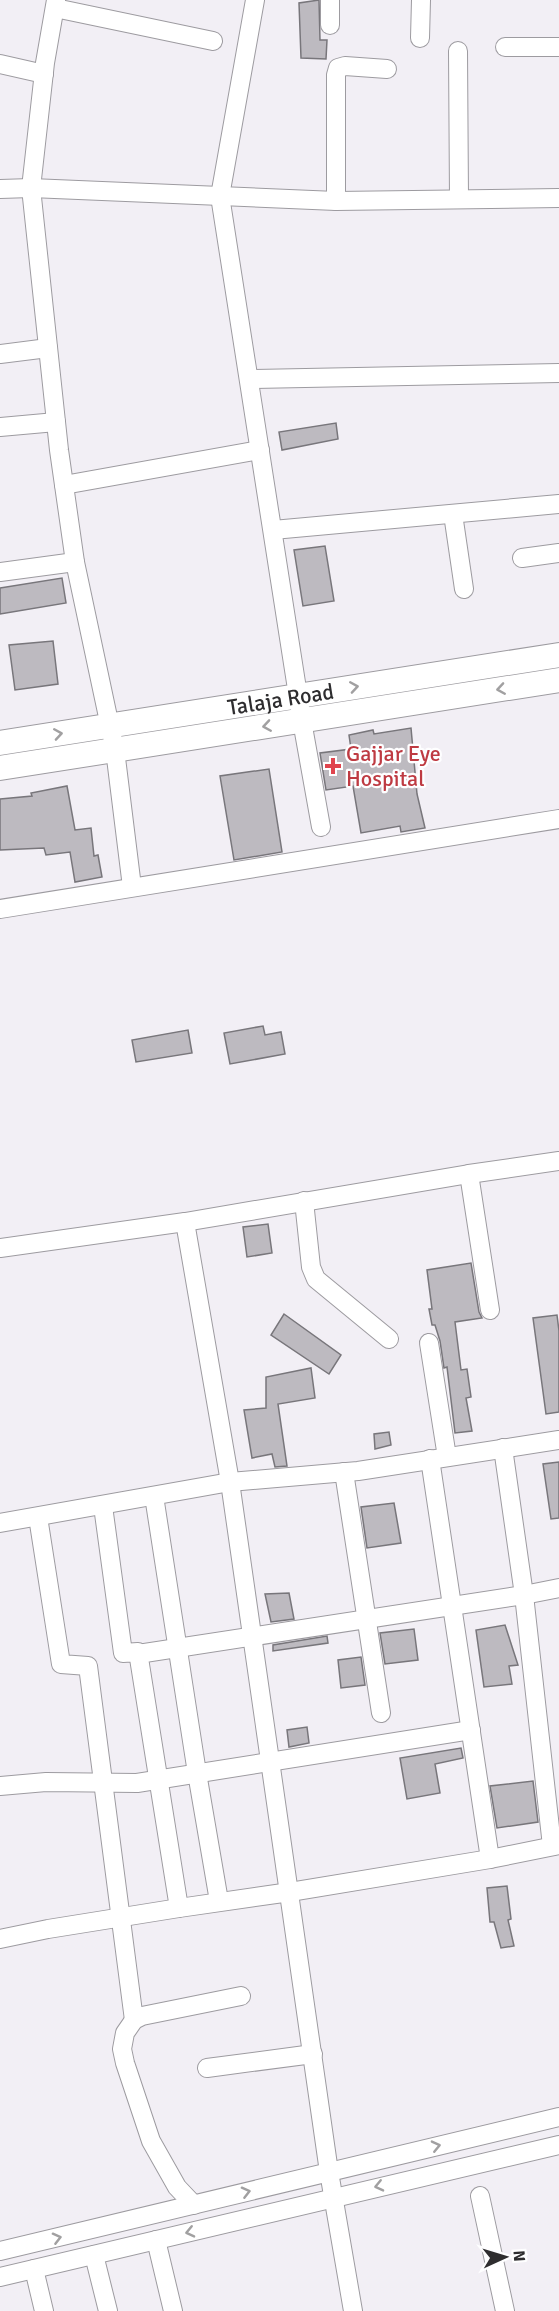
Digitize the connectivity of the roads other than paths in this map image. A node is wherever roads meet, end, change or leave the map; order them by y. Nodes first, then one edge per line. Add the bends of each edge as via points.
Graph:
1 (255, 0) edge
2 (330, 0) edge
3 (421, 0) edge
4 (56, 4) edge
5 (330, 25) dead end
6 (420, 38) dead end
7 (213, 41) dead end
8 (505, 47) dead end
9 (559, 47) edge
10 (458, 51) dead end
11 (0, 64) edge
12 (387, 69) dead end
13 (44, 74) junction
14 (31, 188) junction
15 (0, 189) edge
16 (220, 196) junction
17 (559, 198) edge
18 (459, 199) junction
19 (336, 201) junction
20 (48, 348) junction
21 (0, 354) edge
22 (559, 373) edge
23 (249, 379) junction
24 (56, 422) junction
25 (0, 427) edge
26 (260, 450) junction
27 (64, 485) junction
28 (559, 504) edge
29 (453, 514) junction
30 (273, 530) junction
31 (559, 553) edge
32 (522, 558) dead end
33 (75, 562) junction
34 (0, 572) edge
35 (464, 589) dead end
36 (559, 655) edge
37 (559, 680) edge
38 (299, 696) junction
39 (302, 721) junction
40 (111, 726) junction
41 (0, 743) edge
42 (115, 750) junction
43 (0, 768) edge
44 (559, 819) edge
45 (321, 827) dead end
46 (132, 887) junction
47 (0, 909) edge
48 (559, 1161) edge
49 (469, 1174) junction
50 (303, 1201) junction
51 (185, 1222) junction
52 (0, 1248) edge
53 (490, 1310) dead end
54 (389, 1339) dead end
55 (429, 1343) dead end
56 (559, 1440) edge
57 (503, 1448) junction
58 (438, 1458) junction
59 (344, 1472) junction
60 (230, 1482) junction
61 (154, 1496) junction
62 (103, 1506) junction
63 (38, 1517) junction
64 (0, 1523) edge
65 (559, 1588) edge
66 (524, 1595) junction
67 (453, 1606) junction
68 (368, 1619) junction
69 (253, 1636) junction
70 (178, 1648) junction
71 (138, 1654) junction
72 (381, 1713) dead end
73 (471, 1730) junction
74 (271, 1762) junction
75 (196, 1773) junction
76 (158, 1779) junction
77 (104, 1783) junction
78 (0, 1786) edge
79 (556, 1845) edge
80 (490, 1860) junction
81 (290, 1892) junction
82 (219, 1901) junction
83 (179, 1908) junction
84 (120, 1917) junction
85 (0, 1940) edge
86 (241, 1996) dead end
87 (134, 2019) junction
88 (313, 2054) junction
89 (207, 2068) dead end
90 (559, 2117) edge
91 (559, 2145) edge
92 (329, 2172) junction
93 (480, 2196) dead end
94 (333, 2197) junction
95 (194, 2205) junction
96 (156, 2240) junction
97 (0, 2251) edge
98 (94, 2254) junction
99 (34, 2269) junction
100 (0, 2277) edge
101 (44, 2311) edge
102 (108, 2311) edge
103 (173, 2311) edge
104 (353, 2311) edge
105 (505, 2311) edge

1 - 16 street
2 - 5 street
3 - 6 street
4 - 7 street
4 - 13 street
8 - 9 street
10 - 18 street
11 - 13 street
12 - 19 street via 338,68
13 - 14 street
14 - 15 street
14 - 16 street
14 - 20 street
16 - 19 street
16 - 23 street
17 - 18 street
18 - 19 street
20 - 21 street
20 - 24 street
22 - 23 street
23 - 26 street
24 - 25 street
24 - 27 street
26 - 27 street
26 - 30 street
27 - 33 street
28 - 29 street
29 - 30 street
29 - 35 street
30 - 38 street
31 - 32 street
33 - 34 street
33 - 40 street
38 -> 36 main road, Talaja Road
37 -> 39 main road, Talaja Road
38 - 39 street
38 - 40 main road, Talaja Road
39 -> 42 main road, Talaja Road
39 - 45 street
41 -> 40 main road, Talaja Road
40 - 42 street
42 - 43 main road, Talaja Road
42 - 46 street
44 - 46 street
46 - 47 street
48 - 49 street
49 - 50 street
49 - 53 street
50 - 51 street
50 - 54 street via 316,1279
51 - 52 street
51 - 60 street
55 - 58 street
56 - 57 street
57 - 58 street
57 - 66 street
58 - 59 street
58 - 67 street
59 - 60 street
59 - 68 street
60 - 61 street
60 - 69 street
61 - 62 street
61 - 70 street
62 - 63 street
62 - 71 street via 123,1653
63 - 64 street
63 - 77 street via 61,1664 88,1666
65 - 66 street
66 - 67 street
66 - 79 street
67 - 68 street
67 - 73 street
68 - 69 street
68 - 72 street
69 - 70 street
69 - 74 street
70 - 71 street
70 - 75 street
71 - 76 street
73 - 74 street
73 - 80 street
74 - 75 street
74 - 81 street
75 - 76 street
75 - 82 street
76 - 77 street
76 - 83 street
77 - 78 street
77 - 84 street
79 - 80 street
80 - 81 street
81 - 82 street
81 - 88 street
82 - 83 street
83 - 84 street
84 - 85 street
84 - 87 street
86 - 87 street
87 - 95 street via 125,2033 125,2063 151,2141 177,2187
88 - 89 street
88 - 92 street
92 -> 90 street
91 -> 94 street
92 - 94 street
95 -> 92 street
93 - 105 street
94 -> 96 street
94 - 104 street
97 -> 95 street
96 - 98 street
96 - 103 street
98 - 99 street
98 - 102 street
99 - 100 street
99 - 101 street

